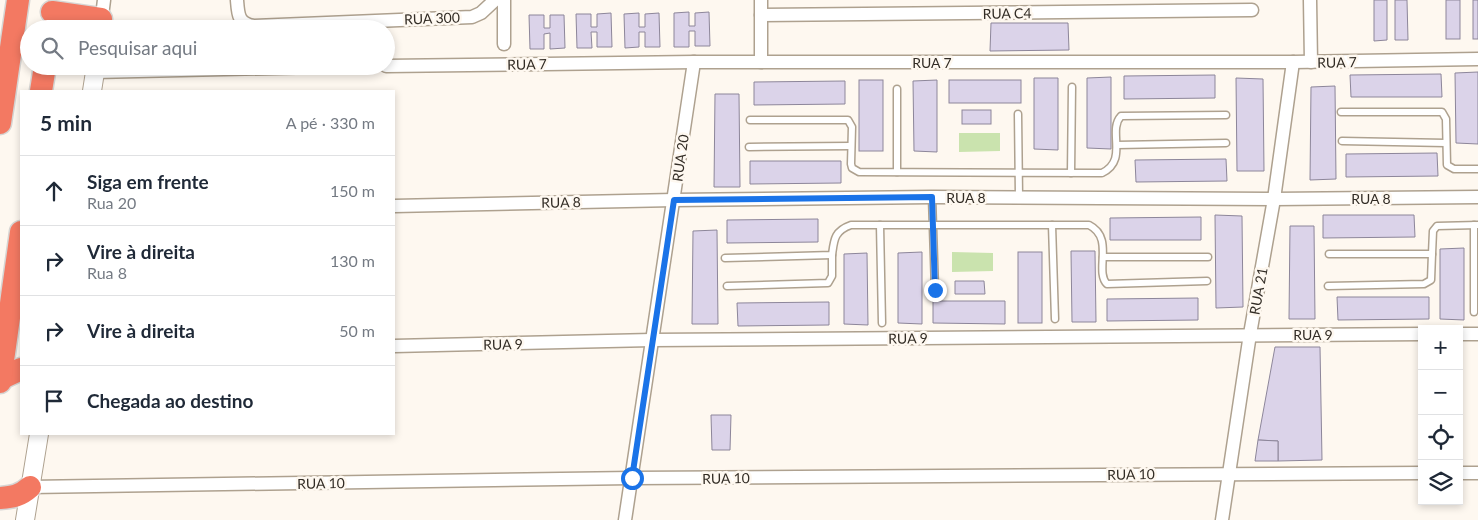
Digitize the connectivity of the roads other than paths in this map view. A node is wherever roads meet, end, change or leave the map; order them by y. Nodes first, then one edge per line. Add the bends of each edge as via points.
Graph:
1 (4, 0) edge
2 (18, 0) edge
3 (237, 0) edge
4 (495, 0) edge
5 (504, 0) edge
6 (761, 0) edge
7 (1310, 0) edge
8 (1252, 10) dead end
9 (52, 14) edge
10 (102, 16) edge
11 (761, 16) junction
12 (242, 20) edge
13 (395, 20) edge
14 (504, 44) dead end
15 (1478, 59) edge
16 (9, 60) junction
17 (694, 62) junction
18 (761, 62) junction
19 (1294, 62) junction
20 (1311, 62) junction
21 (395, 66) edge
22 (94, 75) edge
23 (1072, 87) dead end
24 (897, 89) dead end
25 (92, 90) edge
26 (1341, 112) dead end
27 (1018, 114) dead end
28 (1226, 115) dead end
29 (750, 120) dead end
30 (0, 123) edge
31 (1342, 141) dead end
32 (1226, 143) dead end
33 (1446, 143) junction
34 (1117, 145) junction
35 (851, 146) junction
36 (749, 147) dead end
37 (1478, 169) edge
38 (897, 172) junction
39 (1018, 172) junction
40 (1071, 172) junction
41 (932, 197) junction
42 (1018, 197) junction
43 (1478, 197) edge
44 (1274, 199) junction
45 (674, 200) junction
46 (395, 206) edge
47 (880, 225) junction
48 (933, 225) junction
49 (1052, 225) junction
50 (1476, 225) edge
51 (20, 239) edge
52 (1329, 254) dead end
53 (1432, 254) junction
54 (832, 255) junction
55 (1103, 257) junction
56 (1208, 257) dead end
57 (725, 258) dead end
58 (1207, 282) dead end
59 (726, 286) dead end
60 (1328, 286) dead end
61 (935, 290) dead end
62 (1474, 312) dead end
63 (1054, 319) dead end
64 (882, 323) dead end
65 (1250, 334) junction
66 (1418, 334) edge
67 (1463, 334) edge
68 (1478, 334) edge
69 (652, 340) junction
70 (395, 346) edge
71 (20, 369) edge
72 (0, 381) edge
73 (39, 435) edge
74 (1229, 473) junction
75 (1418, 473) edge
76 (1463, 473) edge
77 (1478, 473) edge
78 (632, 478) junction
79 (30, 487) junction
80 (0, 498) edge
81 (25, 520) edge
82 (625, 520) edge
83 (1222, 520) edge

1 - 16 highway via 8,14
2 - 16 highway
3 - 12 street, RUA 300
4 - 13 street, RUA 300 via 472,17
5 - 14 street
6 - 11 street
7 - 20 street
8 - 11 street, RUA C4
9 - 10 highway
11 - 18 street
15 - 20 street, RUA 7
16 - 30 highway
17 - 18 street, RUA 7
17 - 21 street, RUA 7
17 - 45 street, RUA 20
18 - 19 street, RUA 7
19 - 20 street, RUA 7
19 - 44 street, RUA 21
22 - 25 street
23 - 40 lane
24 - 38 lane
26 - 33 lane via 1442,112 1446,119
27 - 39 lane
28 - 34 lane via 1121,116 1117,123
29 - 35 lane via 848,120 852,127
31 - 33 lane
32 - 34 lane
33 - 37 lane via 1446,161 1450,168
34 - 40 lane via 1114,164 1109,170
35 - 36 lane
35 - 38 lane via 851,164 855,171
38 - 39 lane
39 - 40 lane
39 - 42 lane
41 - 42 street, RUA 8
41 - 45 street, RUA 8
41 - 48 lane
42 - 44 street, RUA 8
43 - 44 street, RUA 8
44 - 65 street, RUA 21
45 - 46 street, RUA 8
45 - 69 street, RUA 20
47 - 48 lane
47 - 54 lane via 842,228 836,235
47 - 64 lane
48 - 49 lane
48 - 61 lane
49 - 55 lane via 1089,225 1096,228 1103,246
49 - 63 lane
50 - 53 lane via 1437,226 1433,231
50 - 62 lane
51 - 72 highway
52 - 53 lane
53 - 60 lane via 1431,280 1424,284
54 - 57 lane
54 - 59 lane via 832,276 825,284
55 - 56 lane
55 - 58 lane via 1107,284
65 - 66 street, RUA 9
65 - 69 street, RUA 9
65 - 74 street, RUA 21
67 - 68 street
69 - 70 street, RUA 9
69 - 78 street, RUA 20
71 - 72 highway
73 - 79 street
74 - 75 street, RUA 10
74 - 78 street, RUA 10
74 - 83 street, RUA 21
76 - 77 street
78 - 79 street, RUA 10
78 - 82 street, RUA 20
79 - 80 highway via 14,498
79 - 81 street

